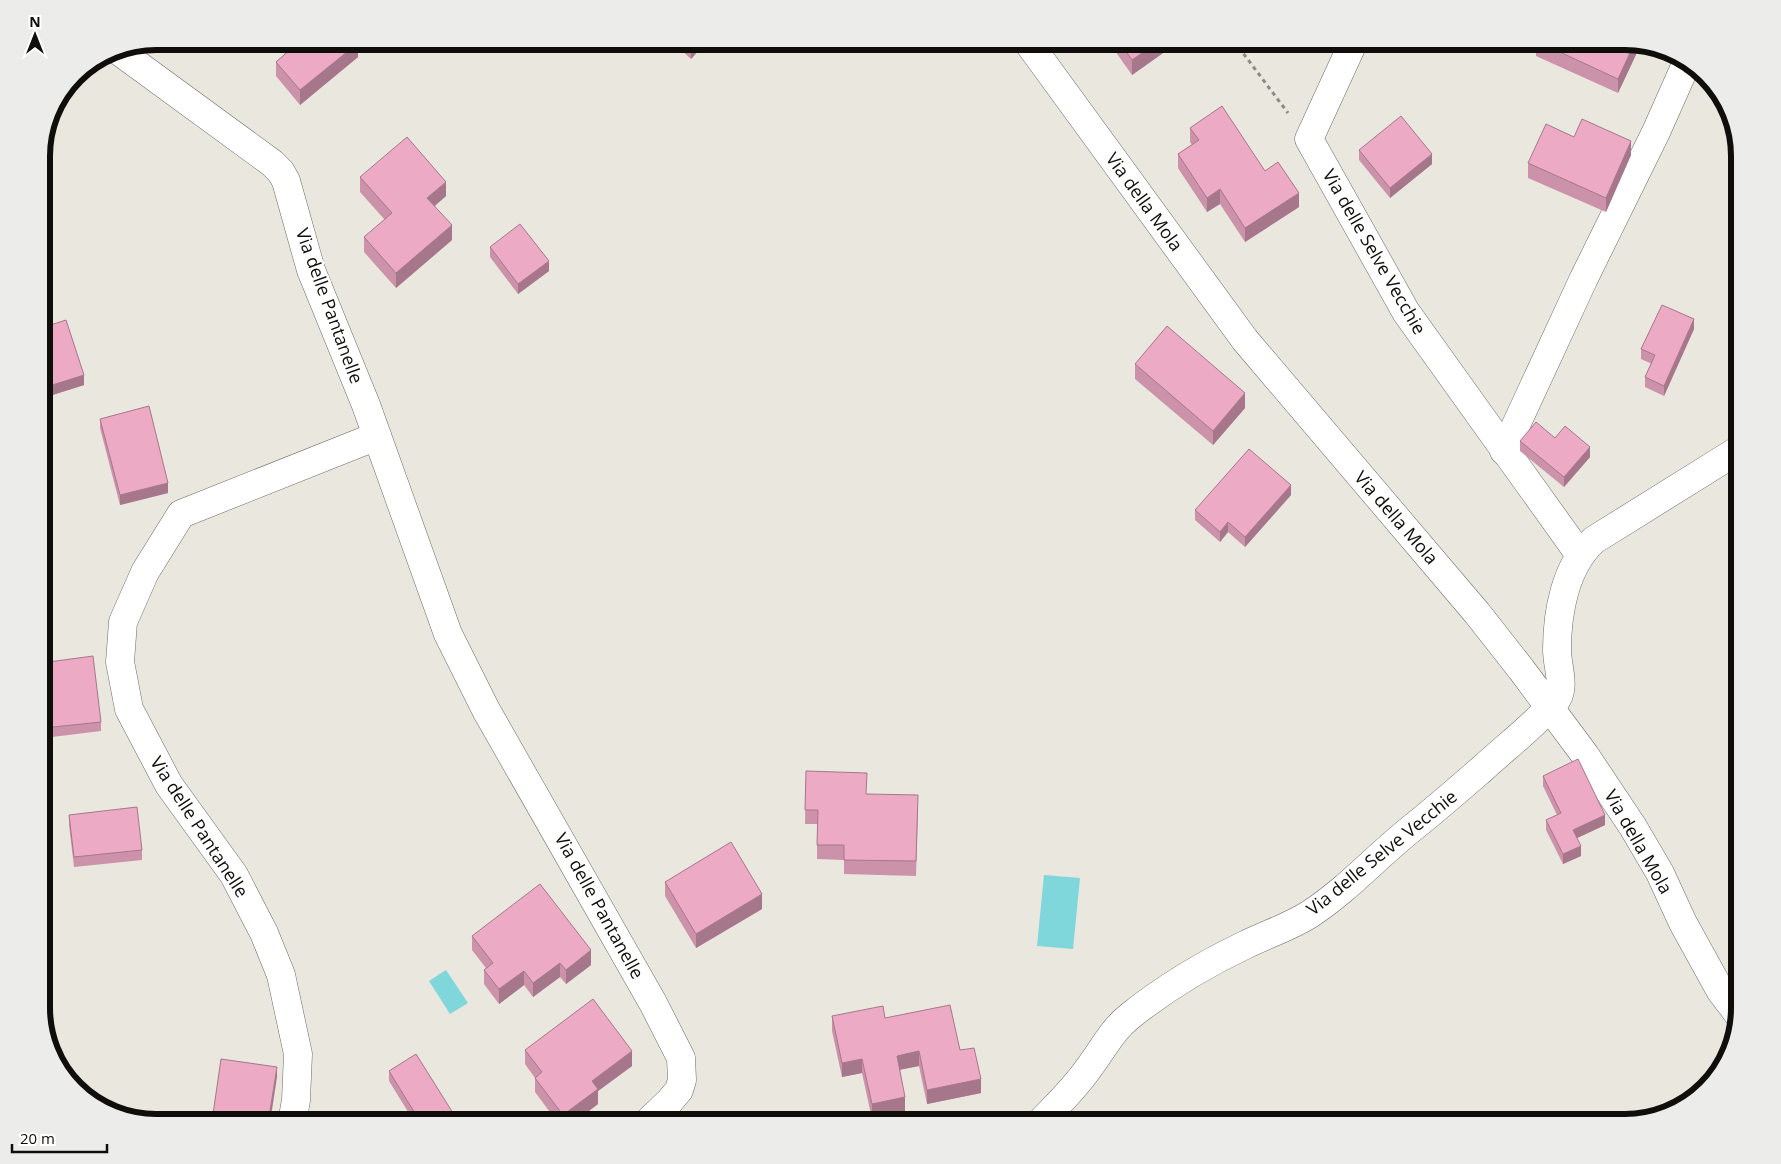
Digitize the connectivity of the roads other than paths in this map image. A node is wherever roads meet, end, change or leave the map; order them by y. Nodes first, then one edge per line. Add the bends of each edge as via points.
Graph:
1 (1034, 50) edge
2 (1350, 50) edge
3 (125, 55) edge
4 (1684, 68) edge
5 (377, 436) junction
6 (1504, 451) junction
7 (1731, 455) edge
8 (1580, 555) junction
9 (1549, 708) junction
10 (1731, 1005) edge
11 (294, 1114) edge
12 (656, 1114) edge
13 (1049, 1114) edge

1 - 9 street, Via della Mola via 1245,340 1477,613
2 - 6 street, Via delle Selve Vecchie via 1309,139 1406,312
3 - 5 street, Via delle Pantanelle via 272,163 286,181 312,270
4 - 6 street
5 - 11 street, Via delle Pantanelle via 181,514 146,572 123,622 120,662 129,709 168,785 234,875 264,932 280,975 298,1054
5 - 12 street, Via delle Pantanelle via 437,605 467,675 677,1048 682,1070 679,1090
6 - 8 street, Via delle Selve Vecchie
7 - 8 street, Via delle Selve Vecchie via 1594,540
8 - 9 street, Via delle Selve Vecchie via 1560,611 1557,650 1561,686 1558,698
9 - 10 street, Via della Mola via 1634,827 1687,931
9 - 13 street, Via delle Selve Vecchie via 1526,732 1335,896 1294,923 1208,964 1128,1017 1078,1083

